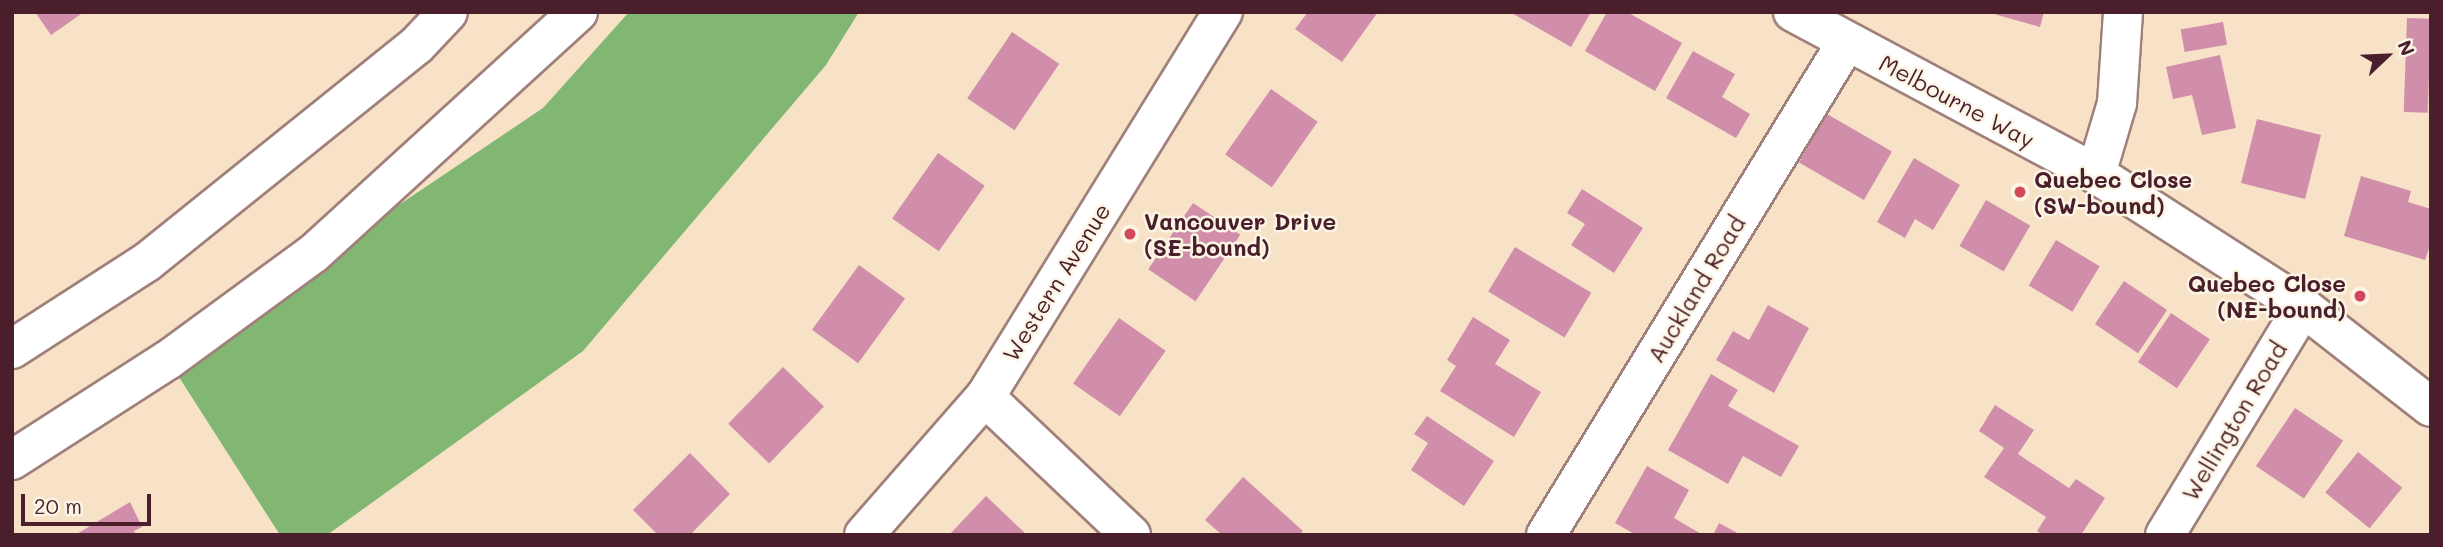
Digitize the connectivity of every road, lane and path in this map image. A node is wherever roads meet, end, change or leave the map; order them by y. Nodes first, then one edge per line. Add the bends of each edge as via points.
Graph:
1 (448, 12) edge
2 (578, 12) edge
3 (1223, 12) edge
4 (1793, 12) edge
5 (2123, 12) edge
6 (1846, 43) junction
7 (2096, 174) junction
8 (2304, 307) junction
9 (12, 349) edge
10 (985, 397) junction
11 (2431, 407) edge
12 (12, 460) edge
13 (864, 535) edge
14 (1131, 535) edge
15 (1546, 535) edge
16 (2165, 535) edge

1 - 9 main road via 417,45 147,262
2 - 12 main road via 313,254 168,360
3 - 10 main road, Western Avenue
4 - 6 main road, Melbourne Way
5 - 7 main road via 2117,103
6 - 7 main road, Melbourne Way
6 - 15 main road, Auckland Road
7 - 8 main road, Melbourne Way
8 - 11 main road, Melbourne Way
8 - 16 main road, Wellington Road
10 - 13 main road, Western Avenue
10 - 14 main road

